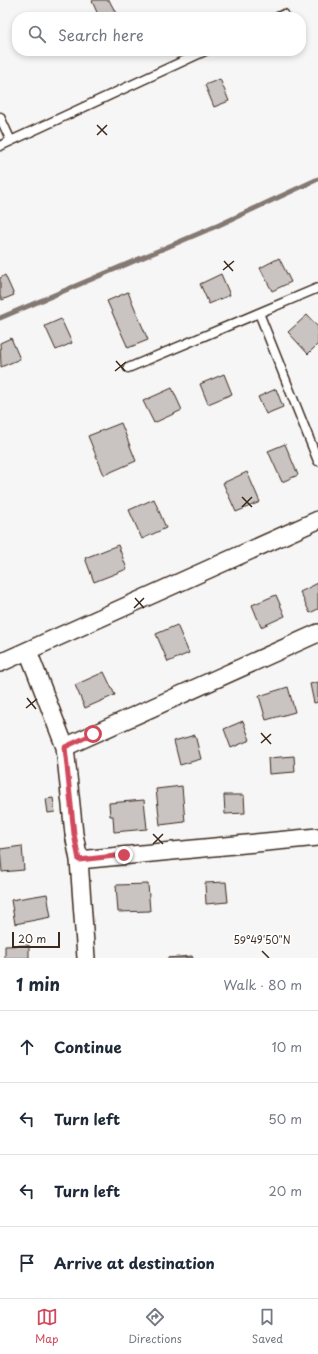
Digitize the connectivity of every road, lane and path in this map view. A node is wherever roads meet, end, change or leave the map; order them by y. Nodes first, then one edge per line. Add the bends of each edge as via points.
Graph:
1 (194, 56) edge
2 (0, 117) edge
3 (11, 141) junction
4 (0, 146) edge
5 (318, 288) edge
6 (259, 313) junction
7 (128, 368) dead end
8 (318, 461) edge
9 (318, 520) edge
10 (318, 634) edge
11 (28, 651) junction
12 (0, 663) edge
13 (65, 747) junction
14 (318, 837) edge
15 (79, 860) junction
16 (86, 958) edge

1 - 3 lane
2 - 3 lane
3 - 4 lane
5 - 6 lane
6 - 7 lane
6 - 8 lane
9 - 11 street
10 - 13 street
11 - 12 street
11 - 13 street
13 - 15 street
14 - 15 street
15 - 16 street

